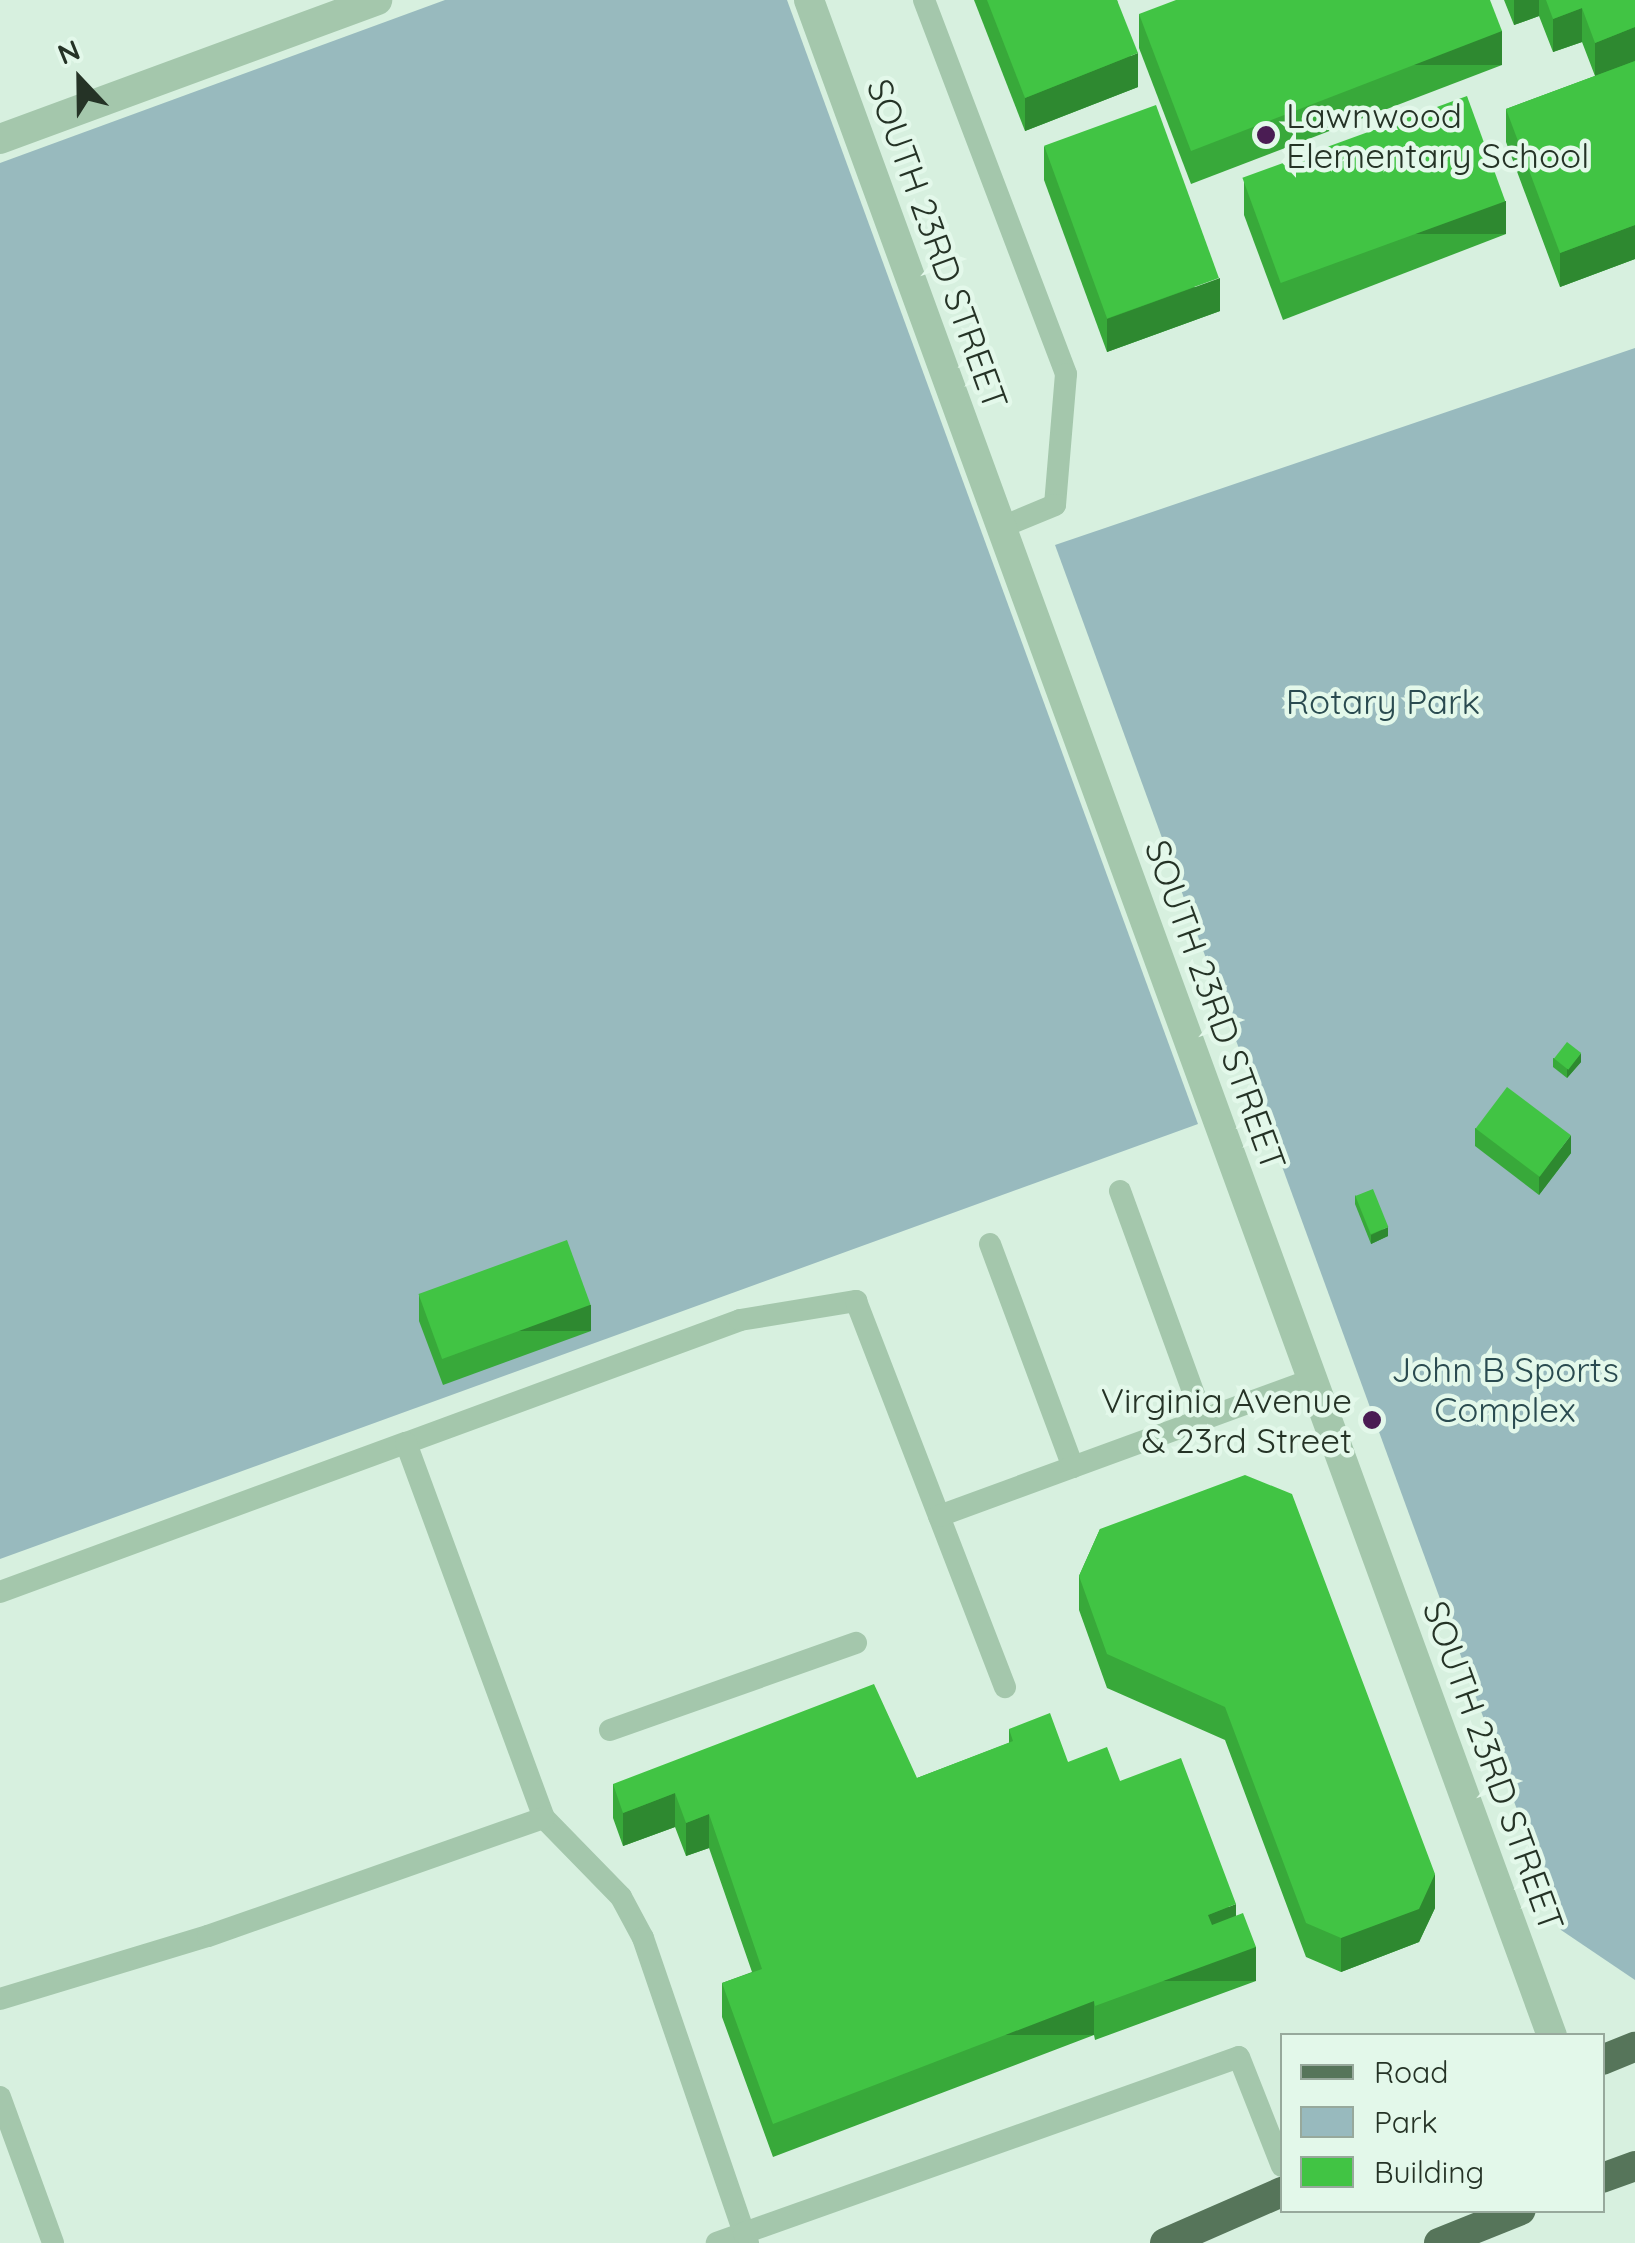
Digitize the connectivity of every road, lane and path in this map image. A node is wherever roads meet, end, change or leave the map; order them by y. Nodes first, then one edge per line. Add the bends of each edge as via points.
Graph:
1 (377, 0) edge
2 (809, 0) edge
3 (924, 0) edge
4 (0, 138) edge
5 (1002, 526) junction
6 (1120, 1191) dead end
7 (990, 1244) dead end
8 (1313, 1379) junction
9 (1203, 1419) junction
10 (406, 1443) junction
11 (1073, 1466) junction
12 (938, 1516) junction
13 (0, 1592) edge
14 (856, 1643) dead end
15 (1005, 1686) dead end
16 (610, 1730) dead end
17 (544, 1818) junction
18 (0, 2000) edge
19 (1551, 2033) edge
20 (1635, 2047) edge
21 (1605, 2059) edge
22 (0, 2097) edge
23 (1280, 2161) edge
24 (1635, 2166) edge
25 (1605, 2174) edge
26 (1280, 2193) edge
27 (1514, 2213) edge
28 (746, 2238) edge
29 (53, 2243) edge
30 (717, 2243) edge
31 (1164, 2243) edge
32 (1439, 2243) edge

1 - 4 street
2 - 5 street, SOUTH 23RD STREET
3 - 5 lane via 1066,374 1055,505
5 - 8 street, SOUTH 23RD STREET
6 - 9 lane
7 - 11 lane
8 - 9 lane
8 - 19 street, SOUTH 23RD STREET
9 - 11 lane
10 - 12 lane via 740,1320 856,1301
10 - 13 lane
10 - 17 lane
11 - 12 lane
12 - 15 lane
14 - 16 lane
17 - 18 lane via 208,1936
17 - 28 lane via 631,1913
20 - 21 main road
22 - 29 lane
23 - 28 lane via 1238,2057
24 - 25 main road
26 - 31 main road
27 - 32 main road
28 - 30 lane

